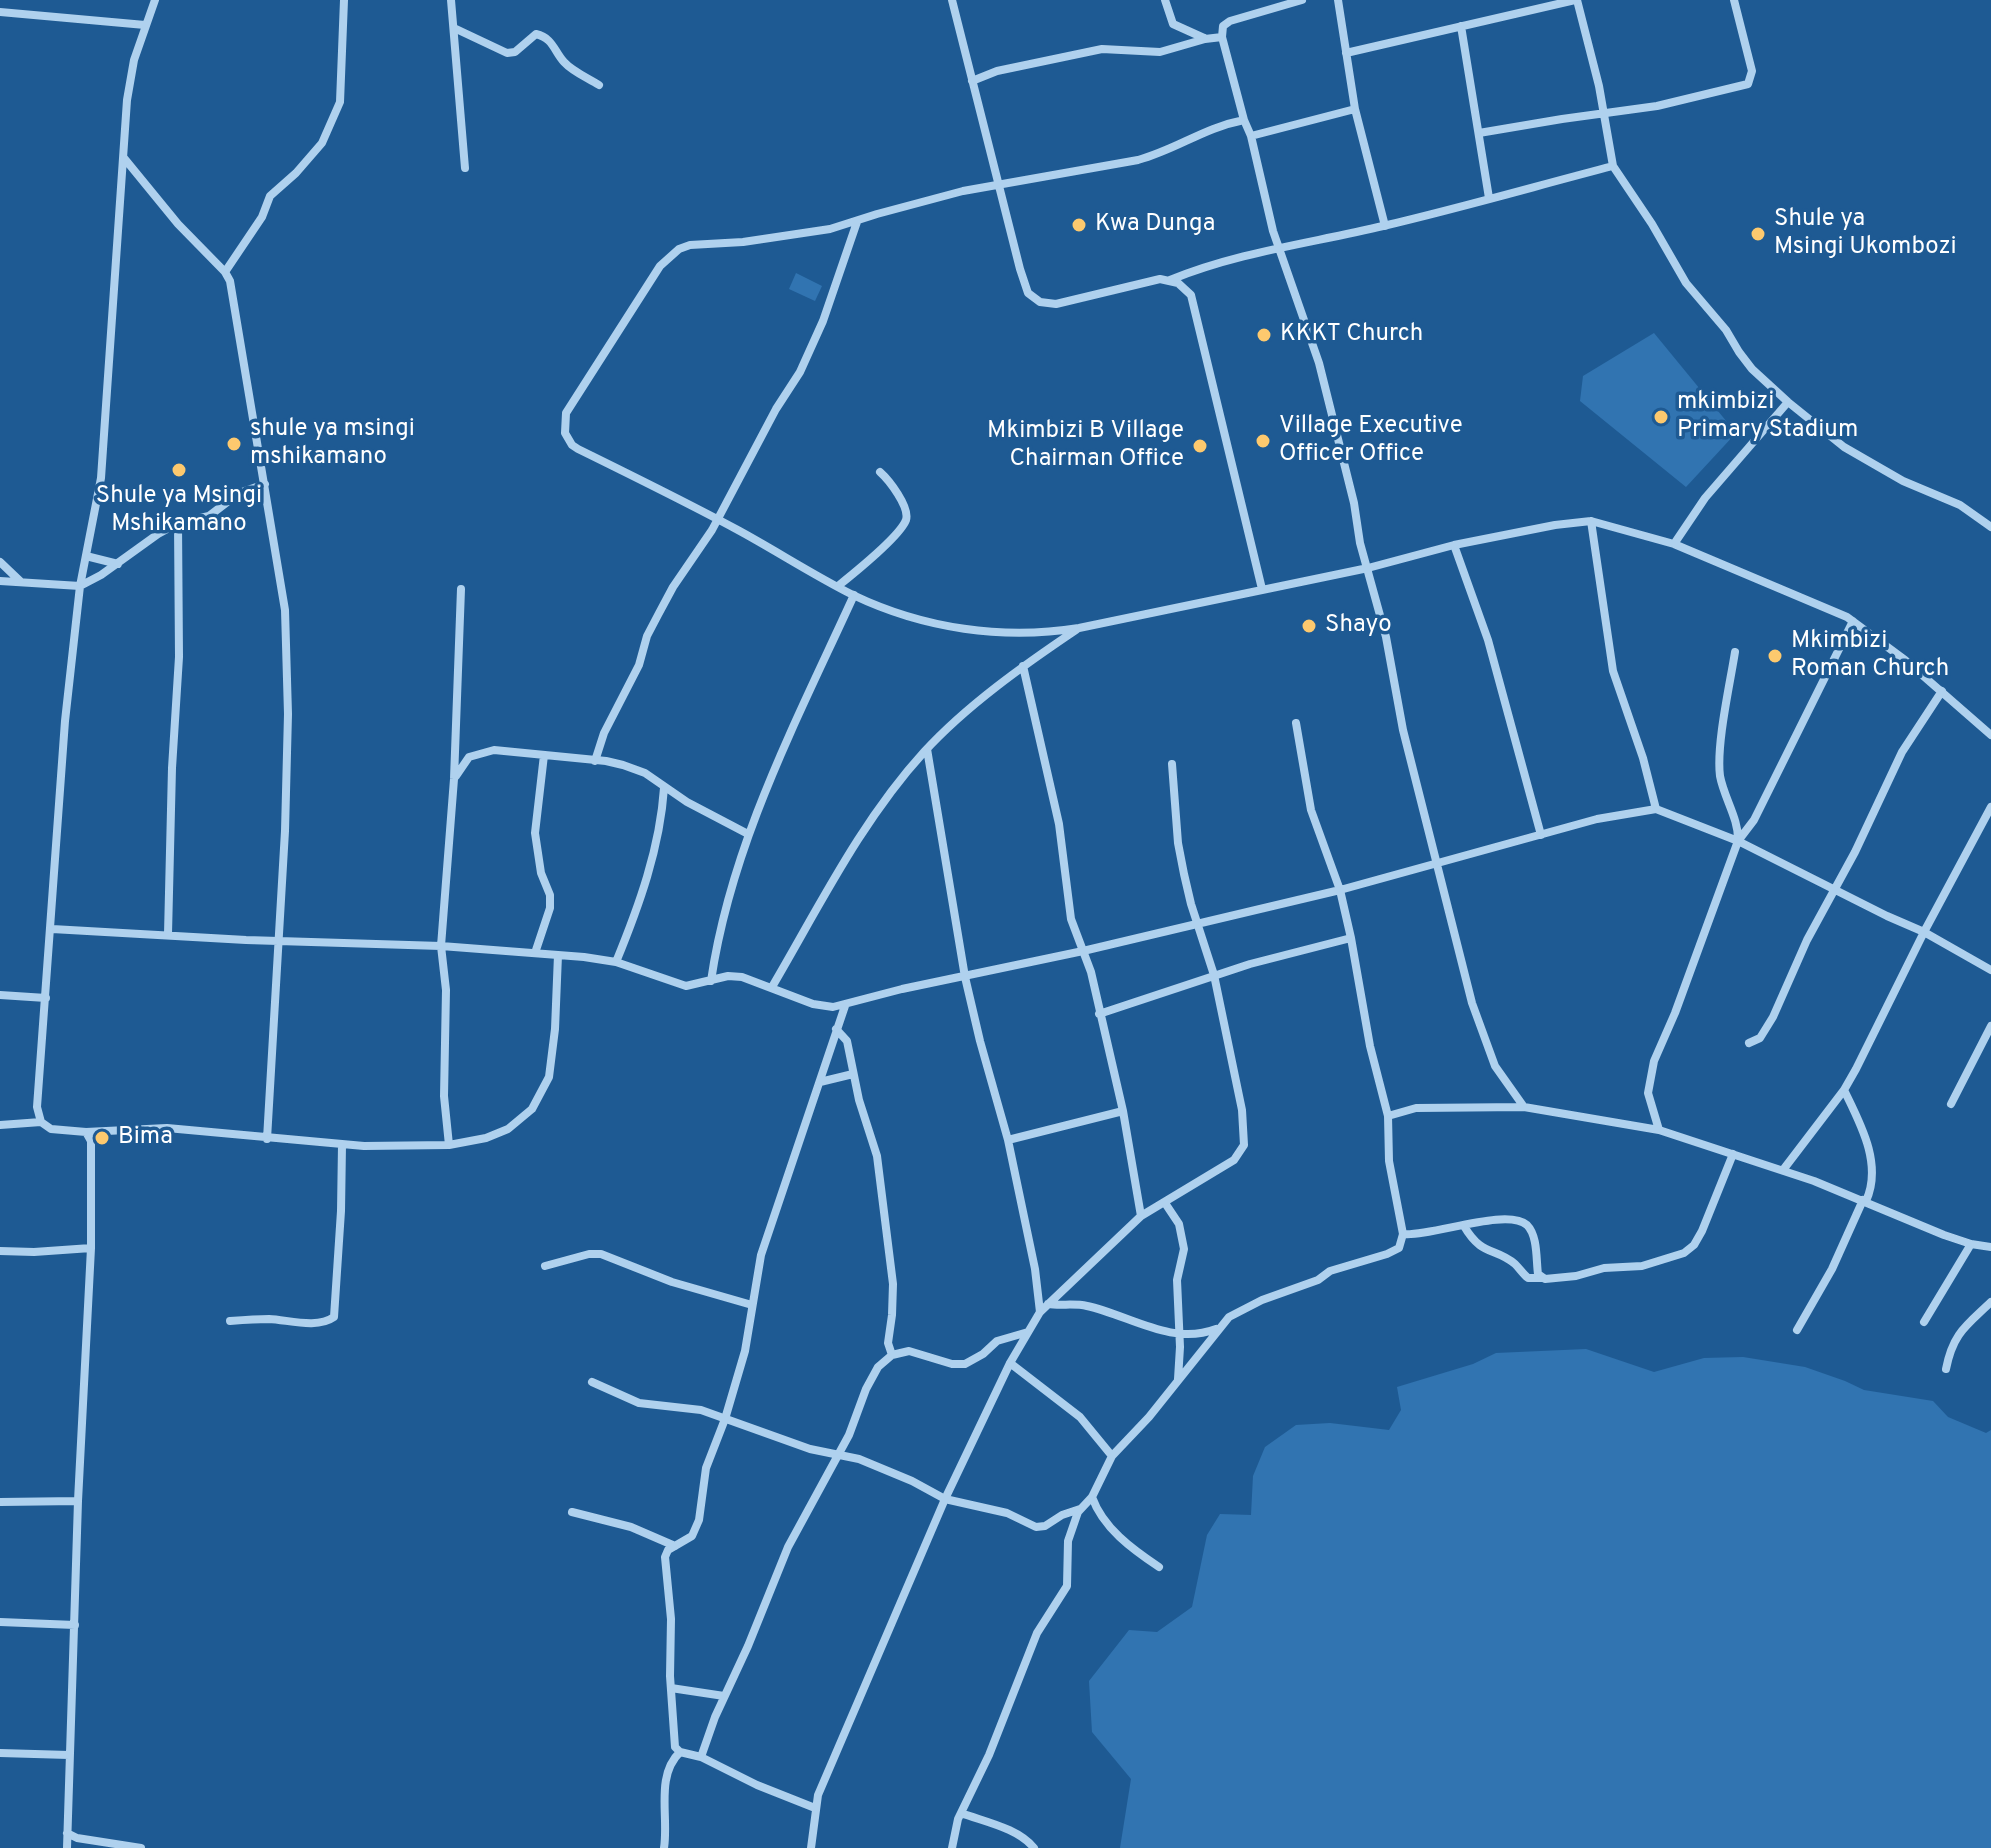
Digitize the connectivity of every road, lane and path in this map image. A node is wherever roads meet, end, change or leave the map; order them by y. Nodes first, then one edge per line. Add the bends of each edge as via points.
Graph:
1 (155, 0) edge
2 (344, 0) edge
3 (451, 0) edge
4 (952, 0) edge
5 (1165, 0) edge
6 (1302, 0) edge
7 (1338, 0) edge
8 (1576, 0) edge
9 (1734, 0) edge
10 (0, 12) edge
11 (145, 25) junction
12 (1461, 26) junction
13 (454, 28) junction
14 (1222, 37) junction
15 (1205, 39) junction
16 (1346, 53) junction
17 (972, 81) junction
18 (599, 85) dead end
19 (1355, 109) junction
20 (1605, 113) junction
21 (1244, 120) junction
22 (1479, 133) junction
23 (1251, 136) junction
24 (124, 158) junction
25 (1613, 166) junction
26 (465, 168) dead end
27 (999, 184) junction
28 (1489, 198) junction
29 (857, 222) junction
30 (1385, 226) junction
31 (1281, 249) junction
32 (225, 272) junction
33 (1170, 280) junction
34 (1788, 402) junction
35 (880, 472) dead end
36 (265, 484) junction
37 (717, 519) junction
38 (1591, 521) junction
39 (178, 523) junction
40 (1991, 527) edge
41 (1674, 544) junction
42 (1454, 545) junction
43 (86, 556) junction
44 (0, 562) edge
45 (118, 564) junction
46 (1368, 568) junction
47 (0, 581) edge
48 (22, 583) junction
49 (80, 586) junction
50 (838, 586) junction
51 (461, 589) dead end
52 (1262, 589) junction
53 (854, 595) junction
54 (1853, 621) junction
55 (1079, 628) junction
56 (1735, 652) dead end
57 (1023, 666) junction
58 (1942, 691) junction
59 (1296, 723) dead end
60 (1991, 735) edge
61 (927, 749) junction
62 (544, 755) junction
63 (595, 761) junction
64 (1172, 764) dead end
65 (454, 779) junction
66 (664, 788) junction
67 (1991, 807) edge
68 (1656, 809) junction
69 (748, 834) junction
70 (1541, 835) junction
71 (1738, 841) junction
72 (1436, 862) junction
73 (1833, 888) junction
74 (1340, 890) junction
75 (1197, 923) junction
76 (52, 929) junction
77 (1924, 932) junction
78 (168, 934) junction
79 (1351, 938) junction
80 (280, 941) junction
81 (441, 946) junction
82 (1083, 951) junction
83 (535, 953) junction
84 (558, 955) junction
85 (616, 962) junction
86 (1991, 970) edge
87 (1214, 975) junction
88 (965, 977) junction
89 (711, 981) junction
90 (772, 987) junction
91 (0, 995) edge
92 (46, 998) junction
93 (845, 1006) junction
94 (1099, 1014) junction
95 (1991, 1026) edge
96 (836, 1029) junction
97 (1749, 1043) dead end
98 (853, 1074) junction
99 (820, 1082) junction
100 (1844, 1090) junction
101 (1951, 1104) dead end
102 (1524, 1107) junction
103 (1123, 1111) junction
104 (1388, 1116) junction
105 (41, 1122) junction
106 (0, 1125) edge
107 (1659, 1130) junction
108 (86, 1132) junction
109 (267, 1139) junction
110 (1008, 1140) junction
111 (342, 1145) junction
112 (449, 1145) junction
113 (1733, 1154) junction
114 (1783, 1170) junction
115 (1864, 1200) junction
116 (1165, 1203) junction
117 (1141, 1216) junction
118 (1464, 1226) junction
119 (1403, 1234) junction
120 (1971, 1244) junction
121 (1991, 1247) edge
122 (91, 1248) junction
123 (0, 1251) edge
124 (545, 1266) dead end
125 (1543, 1278) junction
126 (1991, 1302) edge
127 (1048, 1304) junction
128 (752, 1305) junction
129 (1040, 1312) junction
130 (230, 1321) dead end
131 (1924, 1322) dead end
132 (1217, 1329) junction
133 (1797, 1330) dead end
134 (1028, 1332) junction
135 (1180, 1333) junction
136 (892, 1355) junction
137 (1010, 1363) junction
138 (1946, 1369) dead end
139 (1178, 1380) junction
140 (592, 1382) dead end
141 (725, 1419) junction
142 (838, 1454) junction
143 (1112, 1456) junction
144 (1092, 1497) junction
145 (945, 1499) junction
146 (78, 1501) junction
147 (0, 1502) edge
148 (1080, 1509) junction
149 (572, 1512) dead end
150 (675, 1546) junction
151 (1159, 1567) dead end
152 (0, 1622) edge
153 (75, 1625) junction
154 (671, 1688) junction
155 (724, 1696) junction
156 (680, 1752) junction
157 (0, 1753) edge
158 (69, 1755) junction
159 (701, 1757) junction
160 (815, 1808) junction
161 (961, 1813) junction
162 (67, 1833) junction
163 (67, 1848) edge
164 (141, 1848) edge
165 (664, 1848) edge
166 (811, 1848) edge
167 (952, 1848) edge
168 (1034, 1848) edge

1 - 11 street
2 - 32 street via 337,113 318,149 270,196
3 - 13 street
4 - 17 street
5 - 15 street via 1173,24
6 - 14 street via 1230,21 1223,26
7 - 16 street
8 - 12 street
8 - 20 street
9 - 20 street via 1752,71 1748,84
10 - 11 street
11 - 24 street via 127,100
12 - 16 street
12 - 22 street
13 - 18 street via 507,53 536,34 543,36 565,63
13 - 26 street
14 - 15 street
14 - 21 street
15 - 17 street via 1160,52 1102,49
16 - 19 street
17 - 27 street
19 - 23 street
19 - 30 street
20 - 22 street
20 - 25 street
21 - 23 street
21 - 27 street via 1213,127 1138,160
22 - 28 street
23 - 31 street
24 - 32 street
24 - 43 street via 101,478
25 - 28 street
25 - 34 street via 1686,283 1752,369
27 - 29 street
27 - 33 street via 1028,293 1040,302 1056,304
28 - 30 street
29 - 37 street via 800,372
29 - 37 street via 690,245 670,254 566,413 565,433 572,445
30 - 31 street
31 - 33 street
31 - 46 street via 1319,363
32 - 36 street
33 - 52 street via 1191,295 1198,314
34 - 40 street via 1861,459 1960,505
34 - 41 street via 1705,498
35 - 50 street via 895,489 905,521
36 - 39 street via 239,493 209,516
36 - 80 street via 285,610 287,777
37 - 50 street
37 - 63 street via 647,636
38 - 41 street
38 - 42 street
38 - 68 street via 1613,671
39 - 45 street
39 - 78 street via 180,646
41 - 54 street
42 - 46 street
42 - 70 street via 1488,640
43 - 45 street
43 - 49 street
44 - 48 street
45 - 49 street
46 - 52 street
46 - 72 street
47 - 48 street
48 - 49 street
49 - 76 street
50 - 53 street
51 - 65 street
52 - 55 street
53 - 55 street via 967,629 1042,634
53 - 69 street
54 - 58 street
54 - 71 street via 1754,820
55 - 57 street
56 - 71 street via 1720,766
57 - 61 street
57 - 82 street via 1059,824 1071,919
58 - 60 street
58 - 73 street via 1902,752
59 - 74 street via 1311,810
61 - 88 street
61 - 90 street via 887,797
62 - 63 street
62 - 65 street via 478,753
62 - 83 street via 535,833 550,908
63 - 66 street via 640,770
64 - 75 street via 1178,843
65 - 81 street
66 - 69 street
66 - 85 street via 644,887
67 - 77 street
68 - 70 street
68 - 71 street
69 - 89 street via 720,925
70 - 72 street
71 - 73 street
71 - 107 street via 1654,1061 1648,1093
72 - 74 street
72 - 102 street via 1489,1053
73 - 77 street
73 - 97 street via 1773,1017 1760,1038
74 - 75 street
74 - 79 street
75 - 82 street
75 - 87 street
76 - 78 street
76 - 92 street
77 - 86 street
77 - 100 street
78 - 80 street
79 - 87 street
79 - 104 street
80 - 81 street
80 - 109 street
81 - 83 street
81 - 112 street
82 - 88 street
82 - 94 street
83 - 84 street
84 - 85 street
84 - 112 street via 553,1056 540,1097 508,1129
85 - 89 street via 686,986
87 - 94 street
87 - 116 street via 1242,1110 1244,1145 1234,1160
88 - 93 street
88 - 110 street
89 - 90 street via 734,976
90 - 93 street via 823,1007
91 - 92 street
92 - 105 street via 37,1107
93 - 96 street
94 - 103 street
95 - 101 street
96 - 98 street via 847,1041
96 - 99 street
98 - 99 street
98 - 136 street via 877,1156 893,1284 888,1343
99 - 128 street via 764,1246
100 - 114 street
100 - 115 street via 1871,1156 1871,1186
102 - 104 street via 1416,1108
102 - 107 street
103 - 110 street
103 - 117 street
104 - 119 street via 1389,1161
105 - 106 street
105 - 108 street via 51,1129
107 - 113 street
108 - 109 street via 167,1128
108 - 122 street via 91,1141
109 - 111 street
110 - 129 street
111 - 112 street
111 - 130 street via 334,1317
113 - 114 street
113 - 125 street via 1702,1231 1684,1253 1642,1266
114 - 115 street
115 - 120 street
115 - 133 street
116 - 117 street
116 - 135 street via 1183,1239 1177,1280
117 - 127 street
118 - 119 street
118 - 125 street via 1483,1249 1514,1263 1528,1278
118 - 125 street via 1507,1220 1526,1224
119 - 132 street via 1399,1248 1262,1300
120 - 121 street
120 - 131 street
122 - 123 street
122 - 146 street
124 - 128 street via 601,1254
126 - 138 street via 1960,1331
127 - 129 street
127 - 135 street via 1088,1306 1141,1326
128 - 141 street
129 - 134 street
132 - 135 street
132 - 139 street
134 - 136 street via 997,1341 961,1365 909,1351
134 - 137 street
135 - 139 street
136 - 142 street via 871,1378
137 - 143 street via 1080,1417
137 - 145 street
139 - 143 street
140 - 141 street via 639,1403
141 - 142 street
141 - 150 street via 706,1468 695,1530
142 - 145 street via 883,1467
142 - 155 street via 788,1547
143 - 144 street
144 - 148 street
144 - 151 street via 1103,1519
145 - 148 street via 1007,1513 1036,1527
145 - 160 street
146 - 147 street
146 - 153 street
148 - 161 street via 1068,1541 1067,1586 1037,1633
149 - 150 street via 631,1527
150 - 154 street via 665,1557
152 - 153 street
153 - 158 street
154 - 155 street
154 - 156 street via 673,1738
155 - 159 street
156 - 159 street
156 - 165 street via 665,1782
157 - 158 street
158 - 162 street
159 - 160 street
160 - 166 street
161 - 167 street
161 - 168 street via 1014,1832
162 - 163 street
162 - 164 street

